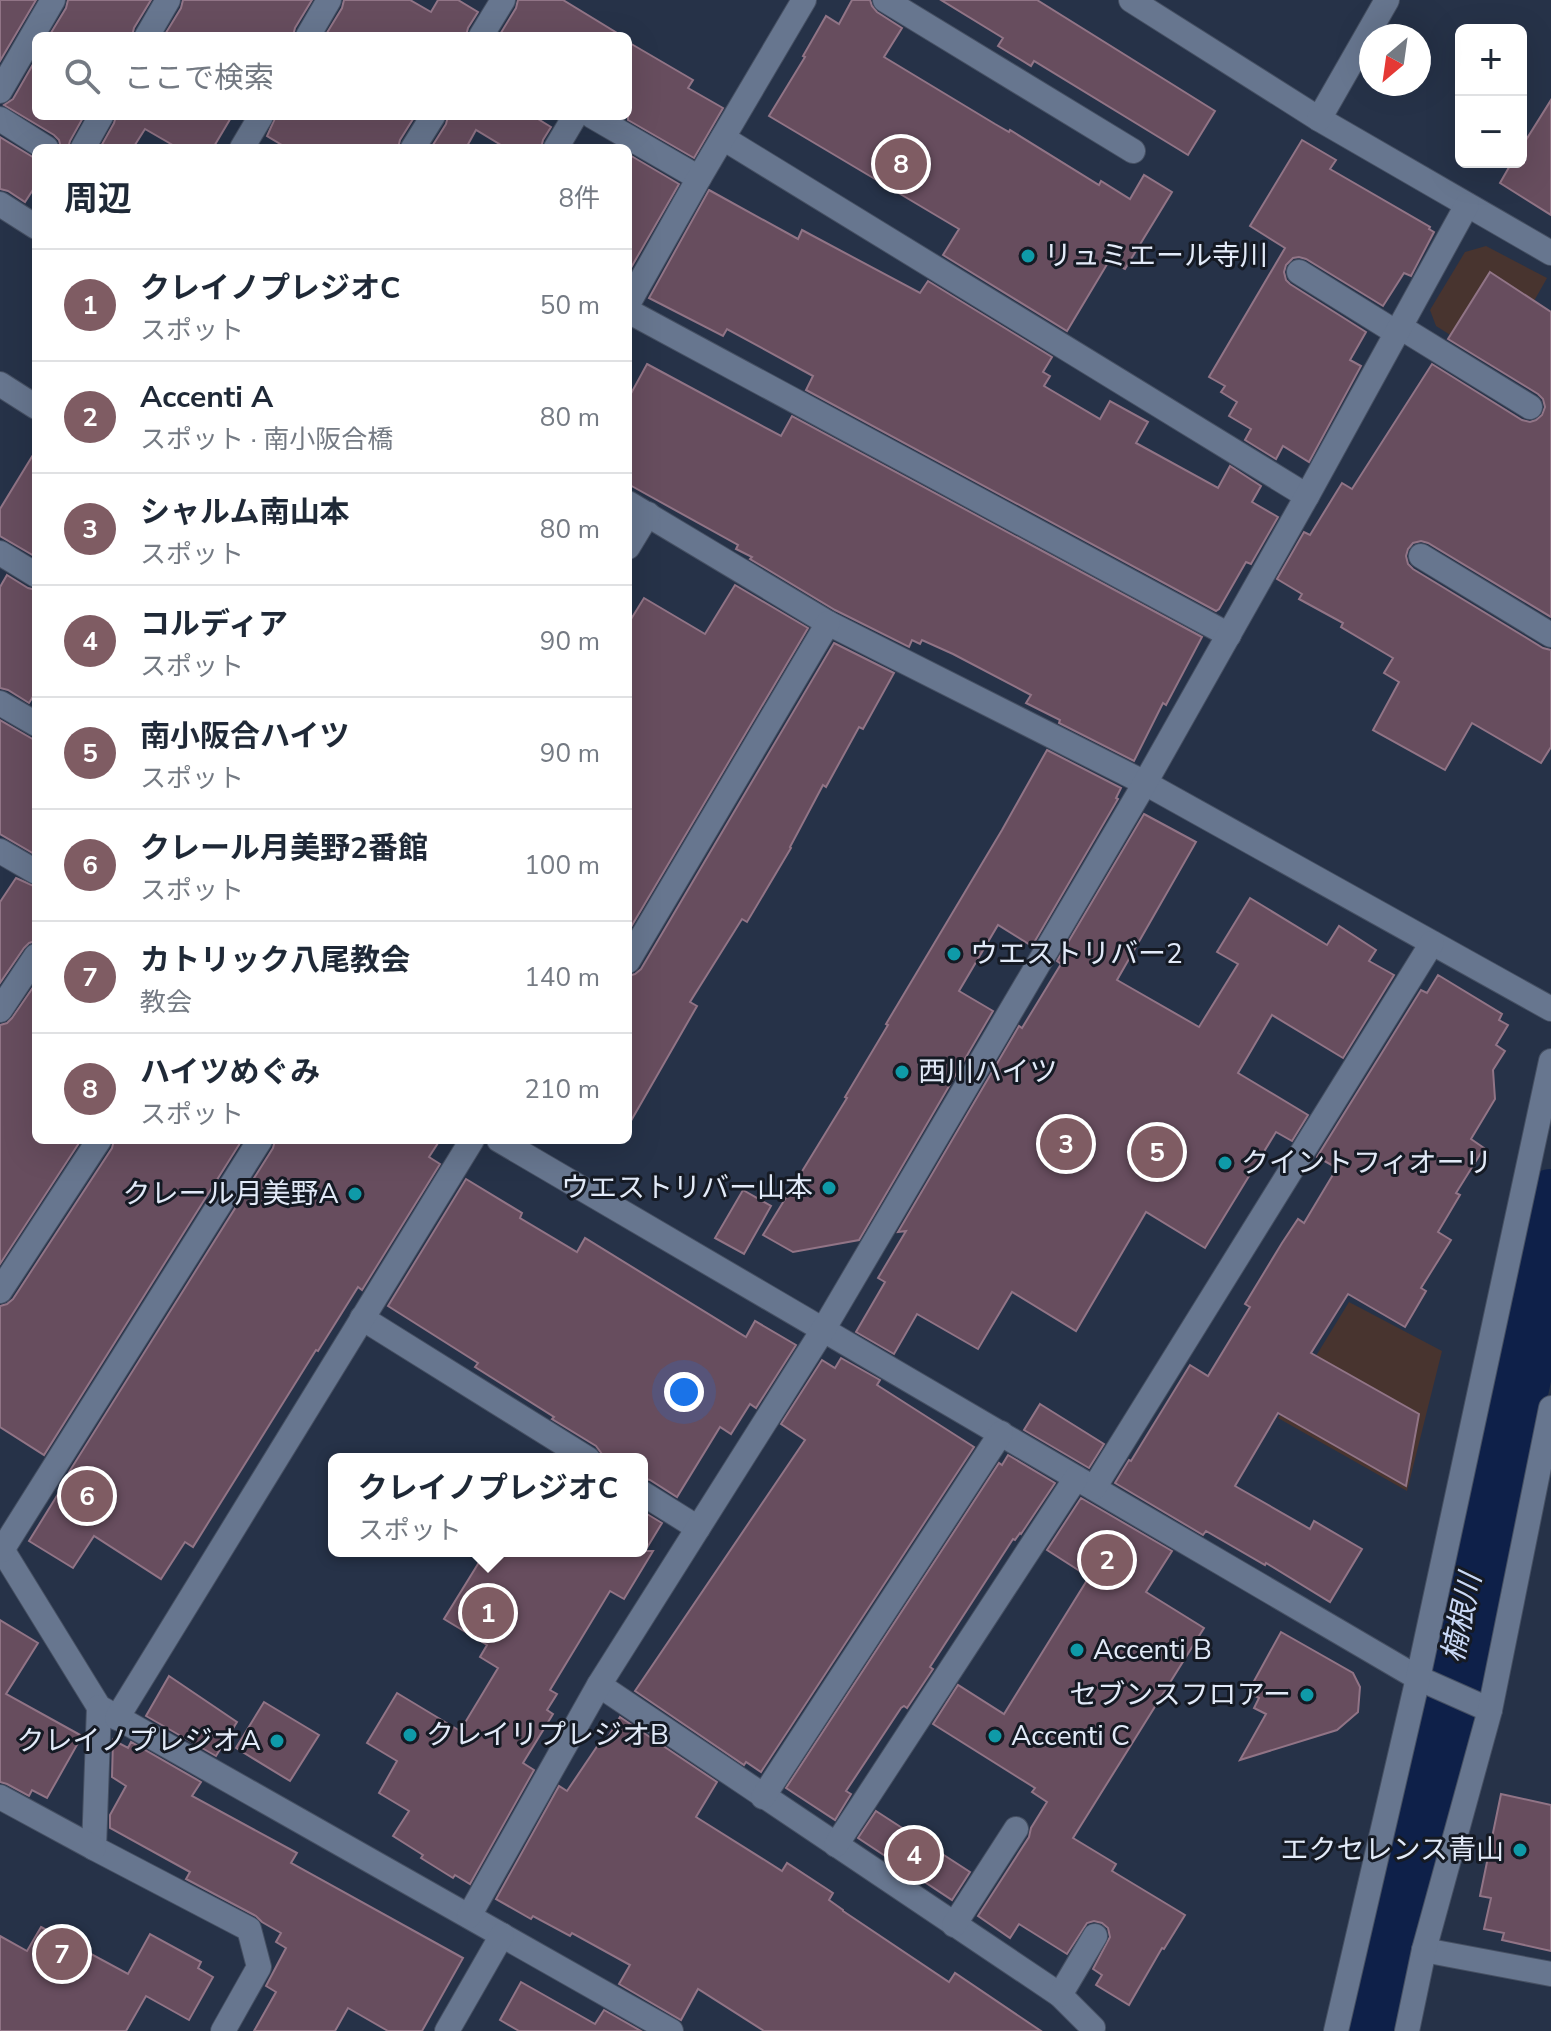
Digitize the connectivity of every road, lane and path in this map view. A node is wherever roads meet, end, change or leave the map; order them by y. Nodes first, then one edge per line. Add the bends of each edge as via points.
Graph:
1 (53, 0) edge
2 (168, 0) edge
3 (329, 0) edge
4 (503, 0) edge
5 (804, 0) edge
6 (885, 0) edge
7 (1131, 0) edge
8 (1387, 0) edge
9 (34, 32) edge
10 (149, 32) edge
11 (310, 32) edge
12 (483, 32) edge
13 (32, 36) edge
14 (0, 91) edge
15 (0, 119) edge
16 (1319, 119) junction
17 (99, 120) edge
18 (259, 120) edge
19 (430, 120) edge
20 (573, 120) edge
21 (599, 120) edge
22 (723, 138) junction
23 (40, 144) edge
24 (85, 144) edge
25 (244, 144) edge
26 (416, 144) edge
27 (558, 144) edge
28 (1133, 151) dead end
29 (699, 178) junction
30 (0, 204) edge
31 (1467, 205) junction
32 (32, 224) edge
33 (1551, 253) edge
34 (1299, 272) dead end
35 (632, 297) edge
36 (632, 313) edge
37 (1398, 330) junction
38 (0, 384) edge
39 (32, 404) edge
40 (1530, 407) dead end
41 (1307, 496) junction
42 (638, 509) edge
43 (632, 532) edge
44 (0, 553) edge
45 (1421, 556) dead end
46 (32, 573) edge
47 (828, 623) junction
48 (1229, 635) junction
49 (1551, 635) edge
50 (0, 703) edge
51 (32, 722) edge
52 (1145, 783) junction
53 (0, 851) edge
54 (32, 870) edge
55 (1432, 943) junction
56 (632, 954) edge
57 (32, 962) edge
58 (1551, 1009) edge
59 (0, 1010) edge
60 (1551, 1061) edge
61 (96, 1144) edge
62 (257, 1144) edge
63 (470, 1144) edge
64 (515, 1144) edge
65 (0, 1291) edge
66 (362, 1318) junction
67 (823, 1330) junction
68 (1551, 1408) edge
69 (1001, 1433) junction
70 (578, 1453) edge
71 (1085, 1483) junction
72 (648, 1497) edge
73 (698, 1528) junction
74 (1, 1548) edge
75 (1423, 1681) junction
76 (599, 1685) junction
77 (1479, 1705) junction
78 (108, 1712) junction
79 (0, 1797) edge
80 (763, 1797) junction
81 (1016, 1829) dead end
82 (836, 1845) junction
83 (94, 1848) junction
84 (469, 1916) junction
85 (954, 1925) junction
86 (502, 1935) junction
87 (1095, 1936) dead end
88 (1424, 1950) junction
89 (1551, 1974) edge
90 (1060, 1995) junction
91 (223, 2031) edge
92 (447, 2031) edge
93 (671, 2031) edge
94 (1092, 2031) edge
95 (1336, 2031) edge
96 (1407, 2031) edge

1 - 9 street
2 - 10 street
3 - 11 street
4 - 12 street
5 - 22 street
6 - 28 street
7 - 16 street
8 - 16 street
13 - 14 street
15 - 23 street
16 - 31 street
17 - 24 street
18 - 25 street
19 - 26 street
20 - 27 street
21 - 29 street
22 - 29 street
22 - 41 street
29 - 35 street
30 - 32 street
31 - 33 street
31 - 37 street
34 - 37 street
36 - 48 street
37 - 40 street
37 - 41 street
38 - 39 street
41 - 48 street
42 - 43 street
42 - 47 street
44 - 46 street
45 - 49 street
47 - 52 street
47 - 56 street
48 - 52 street
50 - 51 street
52 - 55 street
52 - 67 street
53 - 54 street
55 - 58 street
55 - 71 street
57 - 59 street
60 - 75 street
61 - 65 street
62 - 74 street
63 - 66 street
64 - 67 street
66 - 70 street
66 - 78 street
67 - 69 street
67 - 73 street
68 - 77 street
69 - 71 street
69 - 80 street
71 - 75 street
71 - 82 street
72 - 73 street
73 - 76 street
74 - 78 street
75 - 77 street
75 - 95 street
76 - 80 street
76 - 84 street
77 - 88 street
78 - 83 street
78 - 84 street
79 - 83 street
80 - 82 street
81 - 85 street
82 - 85 street
83 - 91 street via 249,1929 259,1967
84 - 86 street
85 - 90 street
86 - 92 street
86 - 93 street
87 - 90 street
88 - 89 street
88 - 96 street
90 - 94 street

